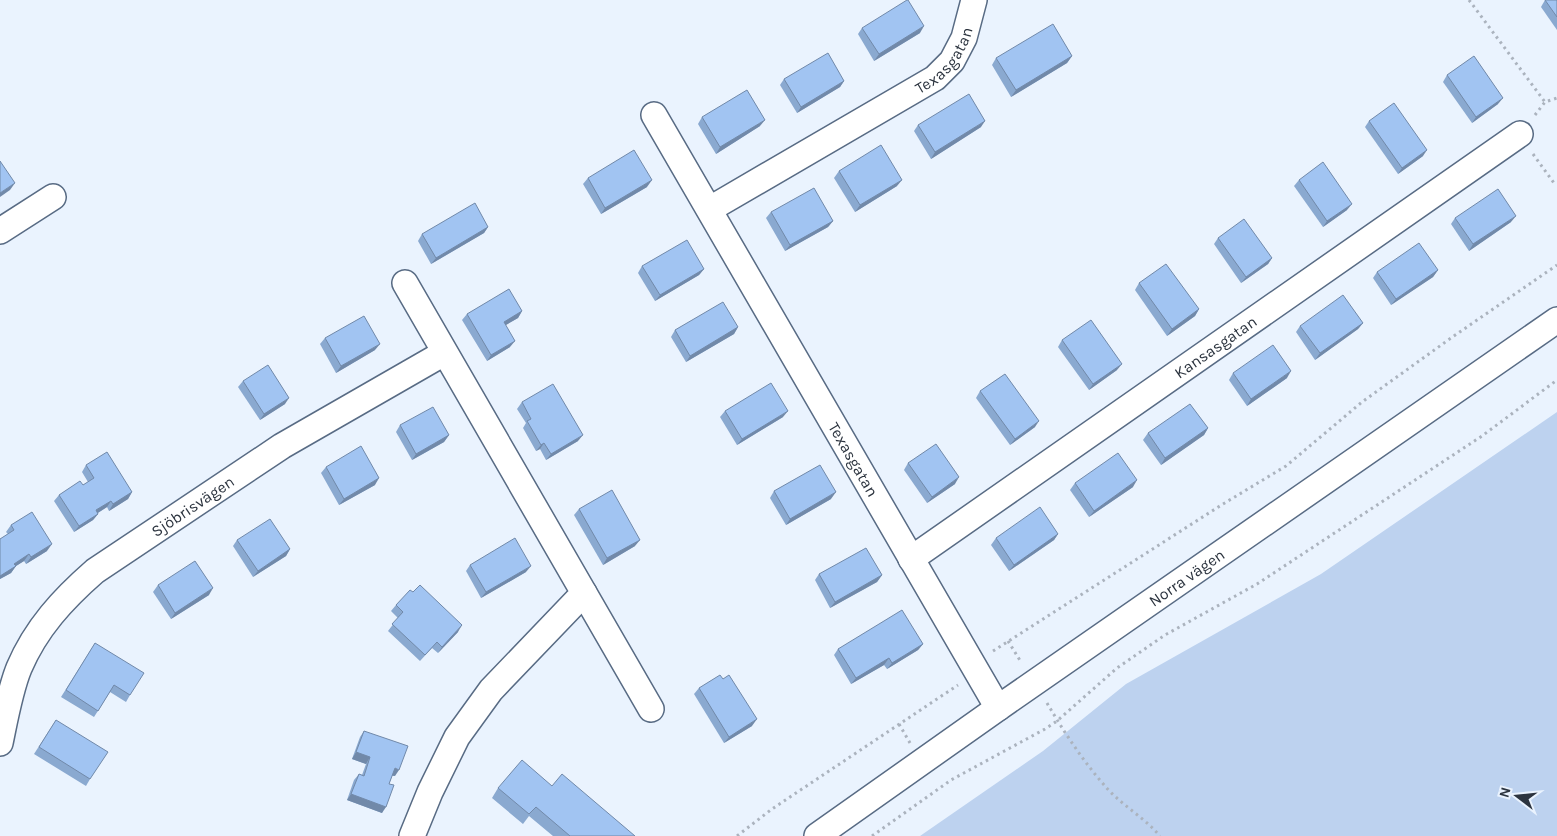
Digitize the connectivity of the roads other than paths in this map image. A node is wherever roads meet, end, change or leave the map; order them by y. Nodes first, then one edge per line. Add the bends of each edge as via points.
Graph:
1 (974, 0) edge
2 (654, 115) dead end
3 (1520, 134) road end
4 (53, 197) dead end
5 (710, 209) junction
6 (0, 232) edge
7 (405, 283) dead end
8 (1557, 320) edge
9 (444, 353) junction
10 (911, 559) junction
11 (584, 593) junction
12 (998, 708) junction
13 (652, 709) dead end
14 (2, 718) edge
15 (0, 743) edge
16 (412, 836) edge
17 (817, 836) edge

1 - 5 street, Texasgatan via 964,38 952,60 935,78
2 - 5 street, Texasgatan
3 - 10 street, Kansasgatan
4 - 6 street
5 - 10 street, Texasgatan
7 - 9 street
8 - 12 street, Norra vägen
9 - 11 street
9 - 14 street, Sjöbrisvägen via 282,446 95,571 68,594 42,625 19,668
10 - 12 street, Texasgatan
11 - 13 street
11 - 16 street via 491,690 457,737
12 - 17 street, Norra vägen
14 - 15 street, Sjöbrisvägen

